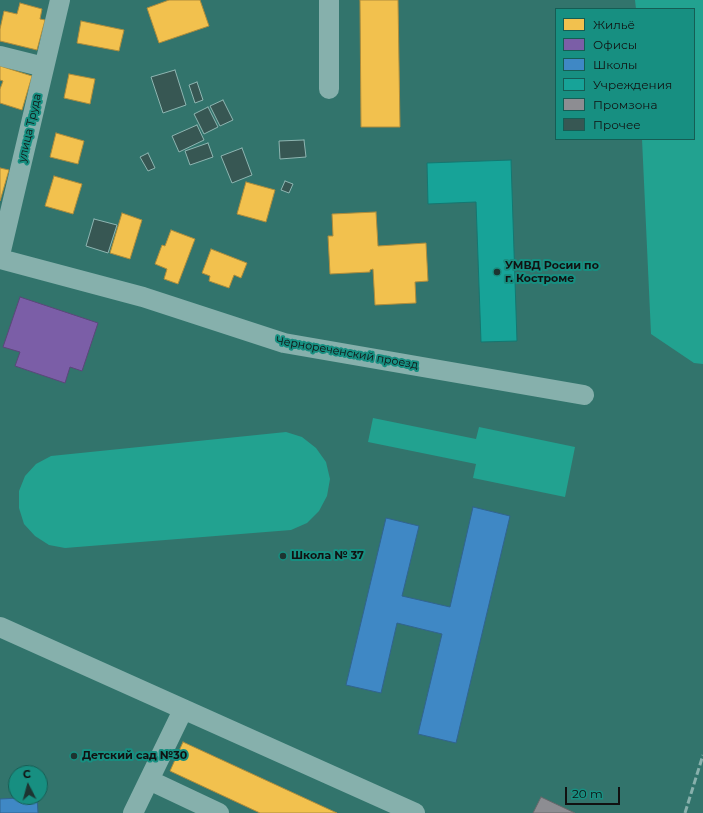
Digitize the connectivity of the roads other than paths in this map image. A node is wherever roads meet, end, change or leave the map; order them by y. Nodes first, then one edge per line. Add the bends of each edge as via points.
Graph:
1 (60, 0) edge
2 (329, 0) edge
3 (0, 56) edge
4 (44, 68) junction
5 (329, 89) dead end
6 (0, 256) edge
7 (0, 259) edge
8 (584, 395) dead end
9 (0, 627) edge
10 (183, 710) junction
11 (149, 780) junction
12 (133, 813) edge
13 (220, 813) edge
14 (415, 813) edge

1 - 4 street, улица Труда
2 - 5 street
3 - 4 street
4 - 6 street, улица Труда
7 - 8 street, Чернореченский проезд via 143,297 284,344
9 - 10 street
10 - 11 street
10 - 14 street
11 - 12 street
11 - 13 street

